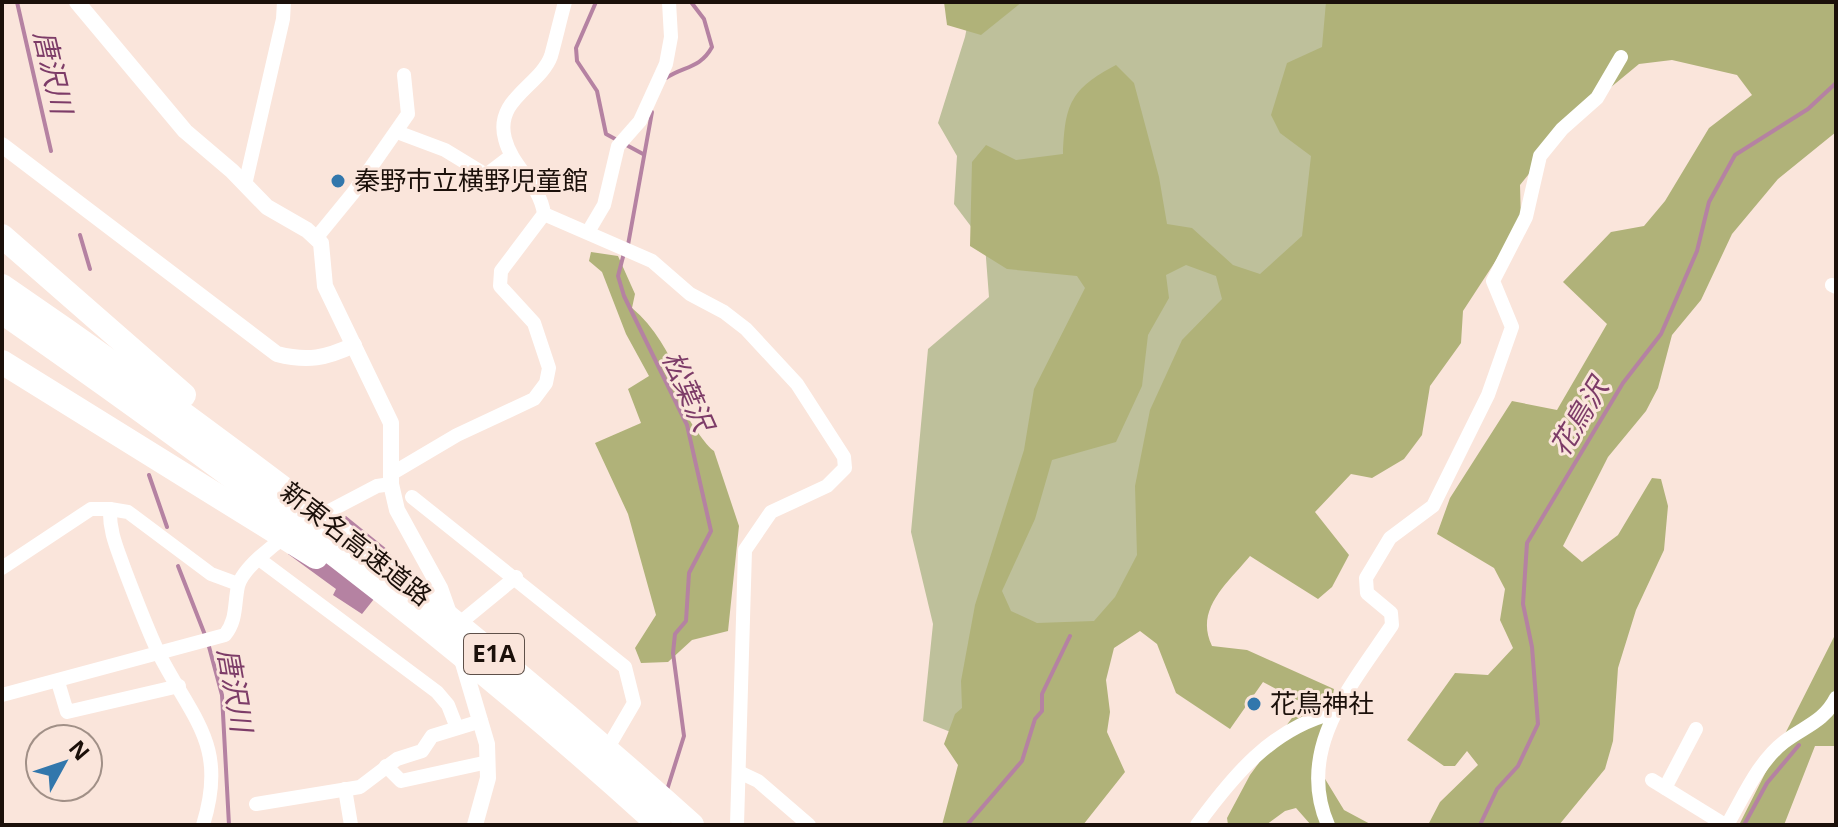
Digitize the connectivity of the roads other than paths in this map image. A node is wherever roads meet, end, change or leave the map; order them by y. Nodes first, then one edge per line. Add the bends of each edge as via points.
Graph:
1 (77, 2) edge
2 (284, 2) edge
3 (565, 2) edge
4 (669, 2) edge
5 (1621, 57) dead end
6 (404, 75) dead end
7 (397, 132) junction
8 (2, 145) edge
9 (511, 156) junction
10 (245, 185) junction
11 (544, 214) junction
12 (588, 232) junction
13 (2, 236) edge
14 (317, 237) junction
15 (2, 286) edge
16 (2, 312) edge
17 (354, 345) junction
18 (2, 362) edge
19 (391, 479) junction
20 (412, 497) dead end
21 (276, 508) junction
22 (110, 509) junction
23 (259, 559) junction
24 (2, 568) edge
25 (516, 577) junction
26 (238, 584) junction
27 (455, 627) junction
28 (159, 654) junction
29 (58, 682) junction
30 (179, 686) junction
31 (2, 695) edge
32 (1836, 698) edge
33 (1333, 713) junction
34 (481, 721) junction
35 (457, 728) junction
36 (1696, 729) dead end
37 (488, 762) junction
38 (386, 766) junction
39 (741, 773) junction
40 (592, 775) dead end
41 (345, 789) junction
42 (256, 804) dead end
43 (203, 825) edge
44 (351, 825) edge
45 (475, 825) edge
46 (659, 825) edge
47 (692, 825) edge
48 (737, 825) edge
49 (809, 825) edge
50 (1197, 825) edge
51 (1328, 825) edge
52 (1726, 825) edge

1 - 10 street via 185,131
2 - 10 street
3 - 9 street via 551,56 508,111 504,137
4 - 12 street via 666,64 640,121 620,143 604,205
5 - 33 street via 1597,98 1562,129 1536,163 1526,217 1493,281 1512,327 1488,395 1433,506 1390,538 1366,578 1367,593 1391,613 1392,625
6 - 7 street via 408,114
7 - 9 street via 445,150 486,175
7 - 14 street
8 - 17 street via 277,354 324,359
9 - 11 street via 529,177
10 - 14 street via 267,207
11 - 12 street
11 - 19 street via 501,271 500,286 534,323 549,368 546,383 534,399 457,435
12 - 39 street via 652,261 690,294 746,329 797,384 844,457 838,479 778,507 745,550
13 - 21 highway
14 - 17 street via 325,286
15 - 21 highway, 新東名高速道路 / E1A via 157,392
16 - 21 highway, 新東名高速道路 / E1A
17 - 19 street via 391,423
18 - 21 highway
19 - 23 street via 335,505
19 - 27 street via 397,510
20 - 25 street
21 - 46 highway, 新東名高速道路 / E1A
21 - 47 highway, 新東名高速道路 / E1A via 557,706
22 - 24 street via 91,509
22 - 26 street via 128,512 211,574
22 - 28 street via 109,527
23 - 26 street
23 - 35 street via 437,692
25 - 27 street
25 - 40 street via 625,667 634,703
26 - 28 street via 233,625 225,635
27 - 34 street
28 - 29 street
28 - 30 street
29 - 30 street via 67,712
29 - 31 street
30 - 43 street via 205,732 212,759
32 - 52 street via 1823,718 1767,759
33 - 50 street via 1254,755
33 - 51 street via 1316,788
34 - 35 street
34 - 37 street
35 - 38 street via 432,736 422,751
36 - 52 street via 1658,784
37 - 38 street via 401,781
37 - 45 street
38 - 41 street via 360,787
39 - 48 street
39 - 49 street
41 - 42 street
41 - 44 street

